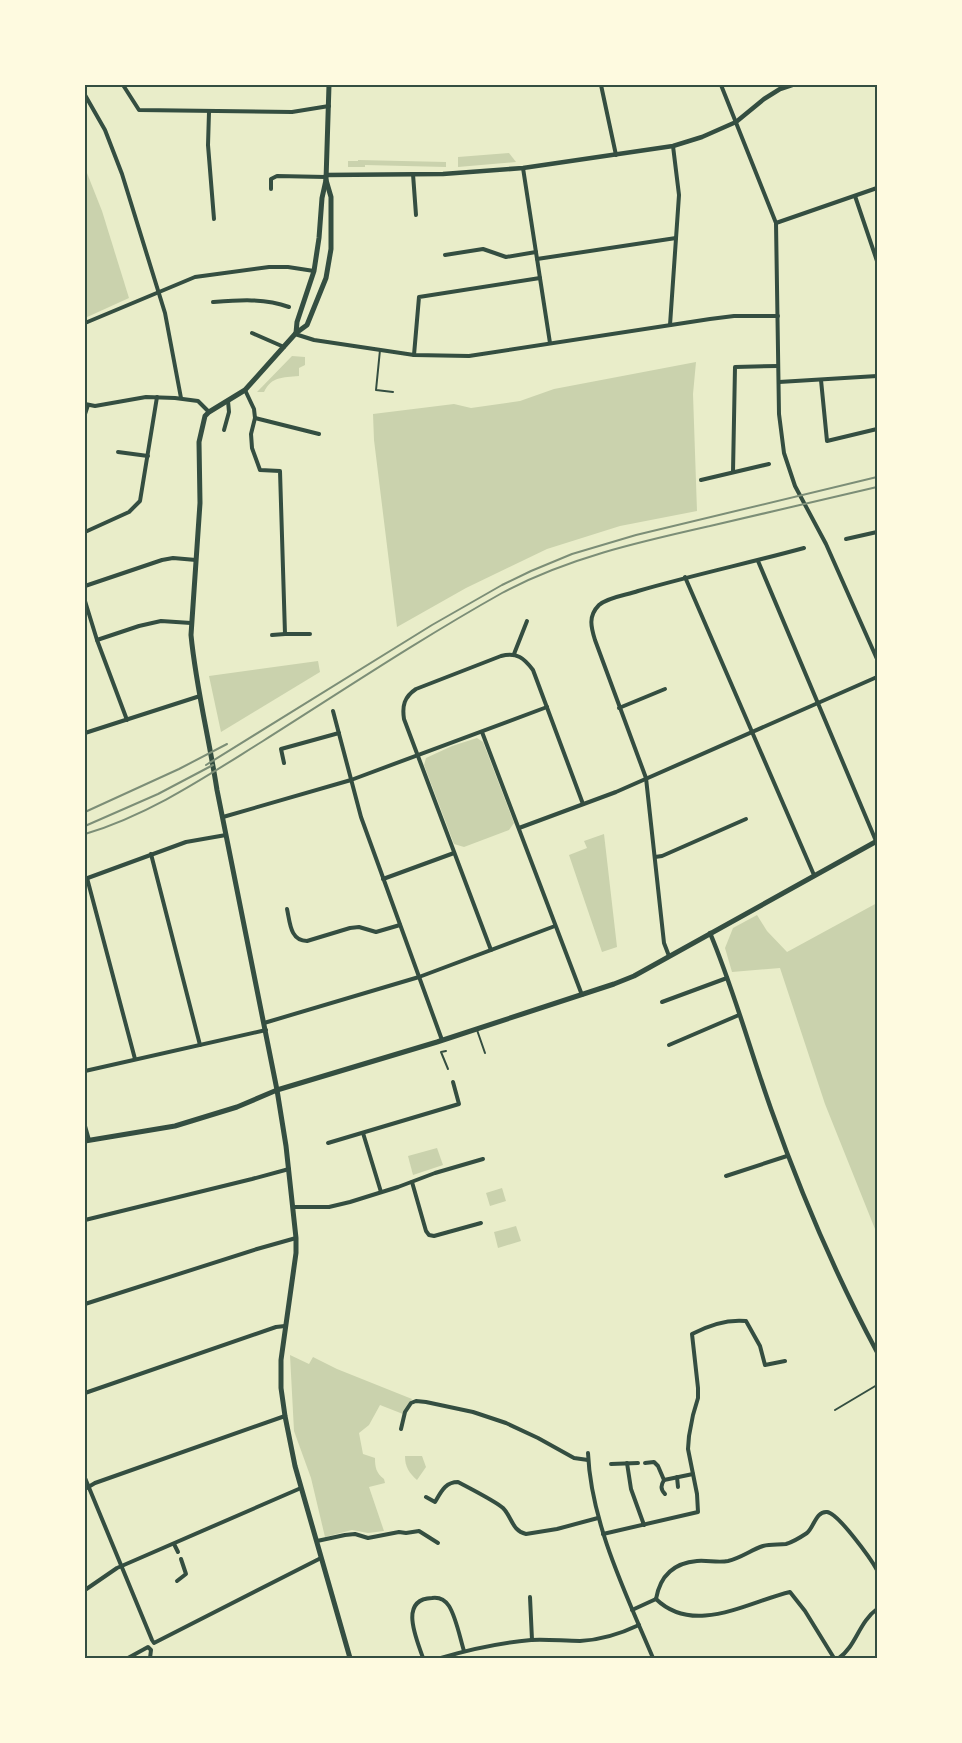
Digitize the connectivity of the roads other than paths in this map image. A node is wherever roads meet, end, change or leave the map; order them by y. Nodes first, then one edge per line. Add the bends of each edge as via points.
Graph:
1 (123, 85) edge
2 (329, 85) edge
3 (601, 85) edge
4 (676, 85) edge
5 (697, 85) edge
6 (721, 85) edge
7 (792, 85) edge
8 (85, 95) edge
9 (329, 106) junction
10 (208, 112) junction
11 (736, 122) junction
12 (673, 146) junction
13 (616, 155) junction
14 (523, 168) junction
15 (413, 174) junction
16 (326, 177) junction
17 (877, 188) edge
18 (271, 189) dead end
19 (855, 196) junction
20 (416, 215) dead end
21 (214, 218) dead end
22 (776, 223) junction
23 (676, 238) junction
24 (536, 252) junction
25 (445, 255) dead end
26 (537, 259) junction
27 (877, 261) edge
28 (314, 271) junction
29 (540, 278) junction
30 (158, 293) junction
31 (213, 302) dead end
32 (289, 307) dead end
33 (778, 316) junction
34 (85, 323) edge
35 (670, 325) junction
36 (252, 333) dead end
37 (295, 333) junction
38 (550, 343) junction
39 (284, 347) junction
40 (380, 350) junction
41 (414, 355) junction
42 (778, 366) junction
43 (877, 376) edge
44 (821, 380) junction
45 (779, 382) junction
46 (245, 390) junction
47 (393, 392) dead end
48 (157, 397) junction
49 (181, 398) junction
50 (228, 401) junction
51 (86, 405) edge
52 (209, 412) junction
53 (85, 414) edge
54 (255, 418) junction
55 (877, 429) edge
56 (224, 430) dead end
57 (319, 434) dead end
58 (118, 452) dead end
59 (148, 456) junction
60 (769, 464) dead end
61 (733, 472) junction
62 (702, 480) dead end
63 (85, 532) edge
64 (877, 532) edge
65 (846, 539) dead end
66 (804, 548) dead end
67 (196, 560) junction
68 (758, 561) junction
69 (685, 577) junction
70 (85, 586) edge
71 (85, 601) edge
72 (526, 620) dead end
73 (191, 623) junction
74 (285, 634) junction
75 (310, 634) dead end
76 (272, 635) dead end
77 (98, 640) junction
78 (514, 654) junction
79 (877, 659) edge
80 (877, 678) edge
81 (665, 689) dead end
82 (200, 696) junction
83 (818, 704) junction
84 (547, 707) junction
85 (619, 708) junction
86 (333, 711) dead end
87 (127, 720) junction
88 (482, 732) junction
89 (85, 733) edge
90 (339, 733) junction
91 (752, 733) junction
92 (418, 755) junction
93 (284, 763) dead end
94 (646, 778) junction
95 (351, 780) junction
96 (584, 804) junction
97 (223, 817) junction
98 (746, 819) dead end
99 (519, 828) junction
100 (226, 835) junction
101 (877, 841) edge
102 (454, 853) junction
103 (151, 854) junction
104 (655, 857) junction
105 (814, 875) junction
106 (86, 878) edge
107 (383, 879) junction
108 (287, 909) dead end
109 (400, 925) junction
110 (555, 926) junction
111 (710, 933) junction
112 (491, 950) junction
113 (669, 956) junction
114 (419, 977) junction
115 (728, 978) junction
116 (582, 994) junction
117 (662, 1002) dead end
118 (739, 1015) junction
119 (264, 1023) junction
120 (476, 1029) junction
121 (266, 1030) junction
122 (442, 1040) junction
123 (200, 1045) junction
124 (669, 1045) dead end
125 (446, 1051) dead end
126 (485, 1053) dead end
127 (135, 1059) junction
128 (448, 1069) dead end
129 (85, 1071) edge
130 (453, 1082) dead end
131 (277, 1090) junction
132 (85, 1126) edge
133 (363, 1133) junction
134 (87, 1141) edge
135 (328, 1143) dead end
136 (787, 1156) junction
137 (483, 1159) dead end
138 (288, 1169) junction
139 (726, 1176) dead end
140 (412, 1182) junction
141 (381, 1192) junction
142 (293, 1207) junction
143 (85, 1220) edge
144 (481, 1223) dead end
145 (296, 1238) junction
146 (85, 1304) edge
147 (285, 1326) junction
148 (877, 1352) edge
149 (784, 1361) dead end
150 (877, 1385) edge
151 (85, 1393) edge
152 (835, 1410) dead end
153 (284, 1416) junction
154 (401, 1429) dead end
155 (588, 1453) dead end
156 (588, 1460) junction
157 (627, 1463) junction
158 (638, 1463) dead end
159 (645, 1463) dead end
160 (611, 1464) dead end
161 (693, 1474) junction
162 (677, 1477) junction
163 (85, 1478) edge
164 (664, 1480) junction
165 (678, 1487) dead end
166 (87, 1488) edge
167 (302, 1488) junction
168 (665, 1494) dead end
169 (426, 1497) dead end
170 (598, 1518) junction
171 (644, 1525) junction
172 (603, 1534) junction
173 (316, 1541) junction
174 (438, 1542) dead end
175 (174, 1544) junction
176 (178, 1552) dead end
177 (321, 1558) junction
178 (181, 1560) dead end
179 (122, 1566) junction
180 (877, 1570) edge
181 (177, 1580) dead end
182 (85, 1590) edge
183 (530, 1597) dead end
184 (656, 1599) junction
185 (877, 1609) edge
186 (632, 1610) junction
187 (639, 1625) junction
188 (532, 1640) junction
189 (464, 1650) junction
190 (128, 1658) edge
191 (150, 1658) edge
192 (350, 1658) edge
193 (423, 1658) edge
194 (443, 1658) edge
195 (653, 1658) edge
196 (834, 1658) edge
197 (839, 1658) edge

1 - 10 street via 139,110
2 - 9 main road
3 - 13 street
4 - 5 street
6 - 11 street
7 - 11 street via 764,99
8 - 30 street via 105,130 122,174
9 - 10 street via 292,112
9 - 16 main road
10 - 21 street
11 - 12 street via 702,138
11 - 22 street
12 - 13 street
12 - 23 street via 679,195
13 - 14 street
14 - 15 street
14 - 24 street
15 - 16 street
15 - 20 street
16 - 18 street via 277,176 271,179
16 - 28 main road
16 - 37 main road via 331,197 329,263 307,325
17 - 19 street
19 - 22 street
19 - 27 street
22 - 33 street
23 - 26 street
23 - 35 street
24 - 25 street via 506,256 483,250
24 - 26 street
26 - 29 street
28 - 30 street via 269,267 232,271 195,277
28 - 37 main road via 299,311
29 - 38 street
29 - 41 street via 419,297
30 - 34 street
30 - 49 street via 165,313
31 - 32 street via 255,299
33 - 35 street via 734,316
33 - 42 street
35 - 38 street
36 - 39 street
37 - 39 main road
37 - 40 street via 314,340
38 - 41 street via 469,356
39 - 46 main road
40 - 41 street
40 - 47 lane via 376,390
42 - 45 street
42 - 61 street via 735,367
43 - 44 street
44 - 45 street
44 - 55 street via 827,441
45 - 79 street via 781,441 795,486 830,552
46 - 50 main road
46 - 54 street
48 - 49 street
48 - 51 street
48 - 59 street
49 - 52 street via 198,401
50 - 52 main road
50 - 56 street
51 - 53 street
52 - 67 main road via 205,416 199,442 200,503
54 - 57 street
54 - 74 street via 252,448 260,470 280,471
58 - 59 street
59 - 63 street via 140,501 136,506
60 - 61 street
61 - 62 street
64 - 65 street
66 - 68 street
67 - 70 street via 162,560
67 - 73 main road
68 - 69 street
68 - 83 street
69 - 85 street via 612,599 600,604 592,614 590,623
69 - 91 street
71 - 77 street
72 - 78 street
73 - 77 street via 161,621
73 - 82 main road
74 - 75 street
74 - 76 street
77 - 87 street
78 - 84 street via 525,659 533,670
78 - 92 street via 416,688 409,694 404,704 404,719
80 - 83 street
81 - 85 street
82 - 87 street
82 - 97 main road
83 - 91 street
83 - 101 street
84 - 88 street
84 - 96 street
85 - 94 street
86 - 90 street
87 - 89 street
88 - 92 street
88 - 99 street
90 - 93 street via 280,750
90 - 95 street
91 - 94 street
91 - 105 street
92 - 95 street
92 - 102 street
94 - 96 street
94 - 104 street
95 - 97 street
95 - 107 street
96 - 99 street
97 - 100 main road
98 - 104 street
99 - 110 street
100 - 103 street via 186,842
100 - 119 main road
101 - 105 main road
102 - 107 street
102 - 112 street
103 - 106 street
103 - 123 street
104 - 113 street via 664,942
105 - 111 main road
106 - 127 street
107 - 109 street
108 - 109 street via 292,932 301,941 350,928 376,932
109 - 114 street
110 - 112 street
110 - 116 street
111 - 113 main road
111 - 115 street
112 - 114 street
113 - 116 main road via 634,976
114 - 119 street
114 - 122 street
115 - 117 street
115 - 118 street
116 - 120 main road
118 - 124 street
118 - 136 street
119 - 121 main road
120 - 122 main road
120 - 126 lane
121 - 123 street
121 - 131 main road
122 - 131 main road
123 - 127 street
125 - 128 lane via 441,1052
127 - 129 street
130 - 133 street via 459,1104
131 - 134 main road via 237,1108 175,1126
131 - 138 main road
132 - 134 street
133 - 135 street
133 - 141 street
136 - 139 street
136 - 148 street via 836,1273
137 - 140 street
138 - 142 main road
138 - 143 street
140 - 141 street
140 - 144 street via 429,1235
141 - 142 street via 329,1207
142 - 145 main road
145 - 146 street
145 - 147 main road
147 - 151 street
147 - 153 main road via 281,1360
149 - 161 street via 765,1365 760,1346 746,1321 716,1324 692,1334 698,1388 688,1449
150 - 152 lane
153 - 166 street
153 - 167 main road
154 - 156 street via 411,1403 426,1402 506,1422 574,1458
155 - 156 street
156 - 170 street
157 - 158 street
157 - 160 street
157 - 171 street via 631,1489
159 - 164 street via 656,1463
161 - 162 street
161 - 171 street via 698,1512
162 - 164 street
162 - 165 street
163 - 166 street
164 - 168 street via 661,1485
166 - 179 street
167 - 173 main road
167 - 175 street
169 - 170 street via 435,1502 445,1486 458,1482 502,1507 514,1527 526,1534
170 - 172 street
171 - 172 street
172 - 186 street
173 - 174 street via 354,1534 368,1538 419,1531
173 - 177 main road
175 - 176 street
175 - 179 street
177 - 179 street via 157,1642 152,1640
177 - 192 main road
178 - 181 street via 186,1574
179 - 182 street
180 - 184 street via 850,1533 831,1514 824,1512 817,1516 806,1533 787,1544 762,1547 728,1561 697,1561 676,1568 663,1577
183 - 188 street
184 - 186 street
184 - 196 street via 676,1613 708,1615 751,1606 790,1592
185 - 197 street via 863,1623 852,1646
186 - 187 street
187 - 188 street via 599,1639
187 - 195 street
188 - 189 street
189 - 193 street via 449,1606 442,1599 427,1598 417,1604 412,1614
189 - 194 street
190 - 191 street via 146,1648 149,1648

